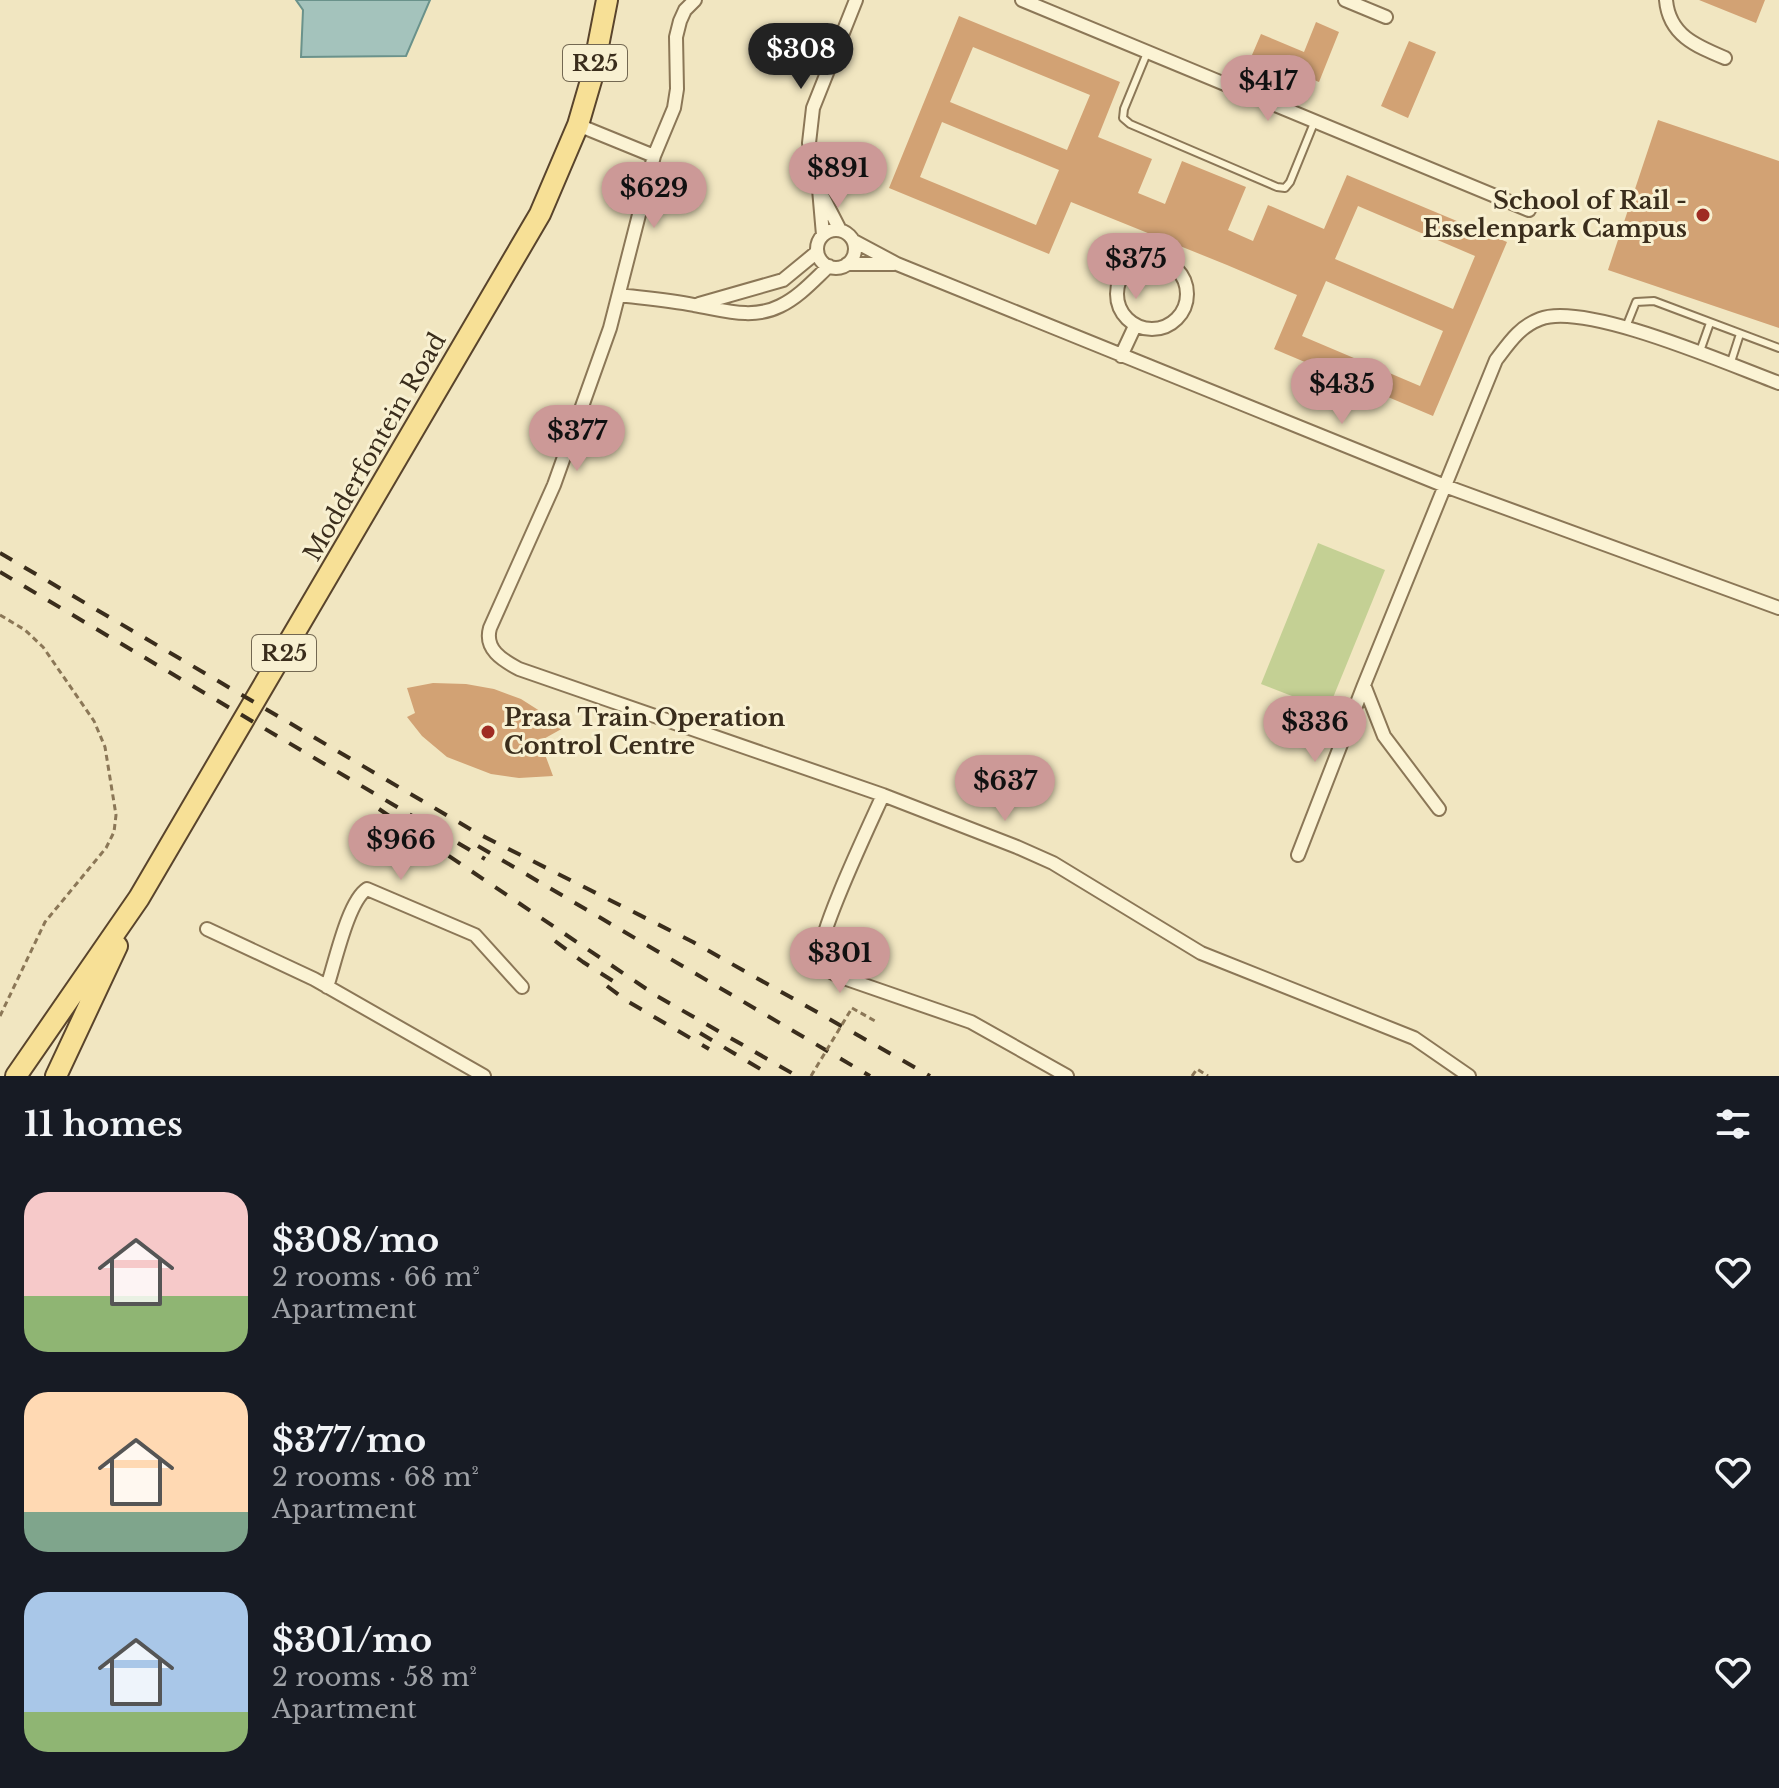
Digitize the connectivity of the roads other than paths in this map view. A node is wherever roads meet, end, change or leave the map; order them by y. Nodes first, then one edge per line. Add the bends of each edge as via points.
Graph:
1 (607, 0) edge
2 (695, 0) edge
3 (856, 0) edge
4 (1022, 0) edge
5 (1345, 0) edge
6 (1666, 0) edge
7 (1386, 17) dead end
8 (1147, 53) junction
9 (1725, 58) dead end
10 (1314, 123) junction
11 (578, 125) junction
12 (654, 156) junction
13 (819, 189) junction
14 (1529, 210) dead end
15 (840, 230) junction
16 (823, 235) junction
17 (854, 241) junction
18 (817, 252) junction
19 (847, 264) junction
20 (897, 264) junction
21 (829, 266) junction
22 (763, 287) junction
23 (619, 295) junction
24 (696, 305) junction
25 (769, 310) junction
26 (1710, 323) junction
27 (1135, 326) junction
28 (1626, 327) junction
29 (1740, 334) junction
30 (1779, 348) edge
31 (1699, 354) junction
32 (1121, 356) junction
33 (1730, 365) junction
34 (1779, 383) edge
35 (1445, 486) junction
36 (1779, 608) edge
37 (1364, 685) junction
38 (883, 795) junction
39 (1439, 809) dead end
40 (1298, 855) dead end
41 (139, 898) junction
42 (207, 929) dead end
43 (327, 987) junction
44 (522, 987) dead end
45 (16, 1076) edge
46 (56, 1076) edge
47 (484, 1076) edge
48 (1067, 1076) edge
49 (1469, 1076) edge

1 - 11 main road, Modderfontein Road / R25
2 - 12 street via 680,21 676,99
3 - 13 street via 813,108 809,143
4 - 8 street
5 - 7 street
6 - 9 street via 1672,22 1687,41
8 - 10 street
8 - 10 lane via 1123,118 1277,187 1290,182
10 - 14 street
11 - 12 street
11 - 41 main road, Modderfontein Road / R25 via 540,214
12 - 23 street
13 - 15 street
13 - 16 street
15 - 16 street
15 - 17 street
16 - 18 street
17 - 19 street via 855,254
17 - 20 street
18 - 21 street
18 - 22 street via 783,280
19 - 20 street
19 - 21 street
20 - 32 street
21 - 25 street via 792,300
22 - 24 street
22 - 25 street
23 - 24 street
23 - 38 street via 554,485 490,628 492,648 519,669
24 - 25 street via 748,314
26 - 28 lane via 1654,301 1636,302
26 - 29 lane
26 - 31 lane
27 - 27 street via 1119,307 1118,283 1124,272 1145,260 1169,263 1184,280 1187,293 1180,316 1160,329
27 - 32 street
28 - 31 street
28 - 35 street via 1575,315 1542,318 1518,331 1496,360
29 - 30 lane
29 - 33 lane
31 - 33 street
32 - 35 street
33 - 34 street
35 - 36 street
35 - 37 street
37 - 39 street via 1384,736
37 - 40 street
38 - 48 street via 825,932 820,958 824,966 841,977 971,1022
38 - 49 street via 1053,863 1201,953 1414,1038
41 - 45 main road, Modderfontein Road / R25
41 - 46 main road, Modderfontein Road / R25
42 - 43 street
43 - 44 street via 352,911 364,890 371,889 475,935
43 - 47 street

